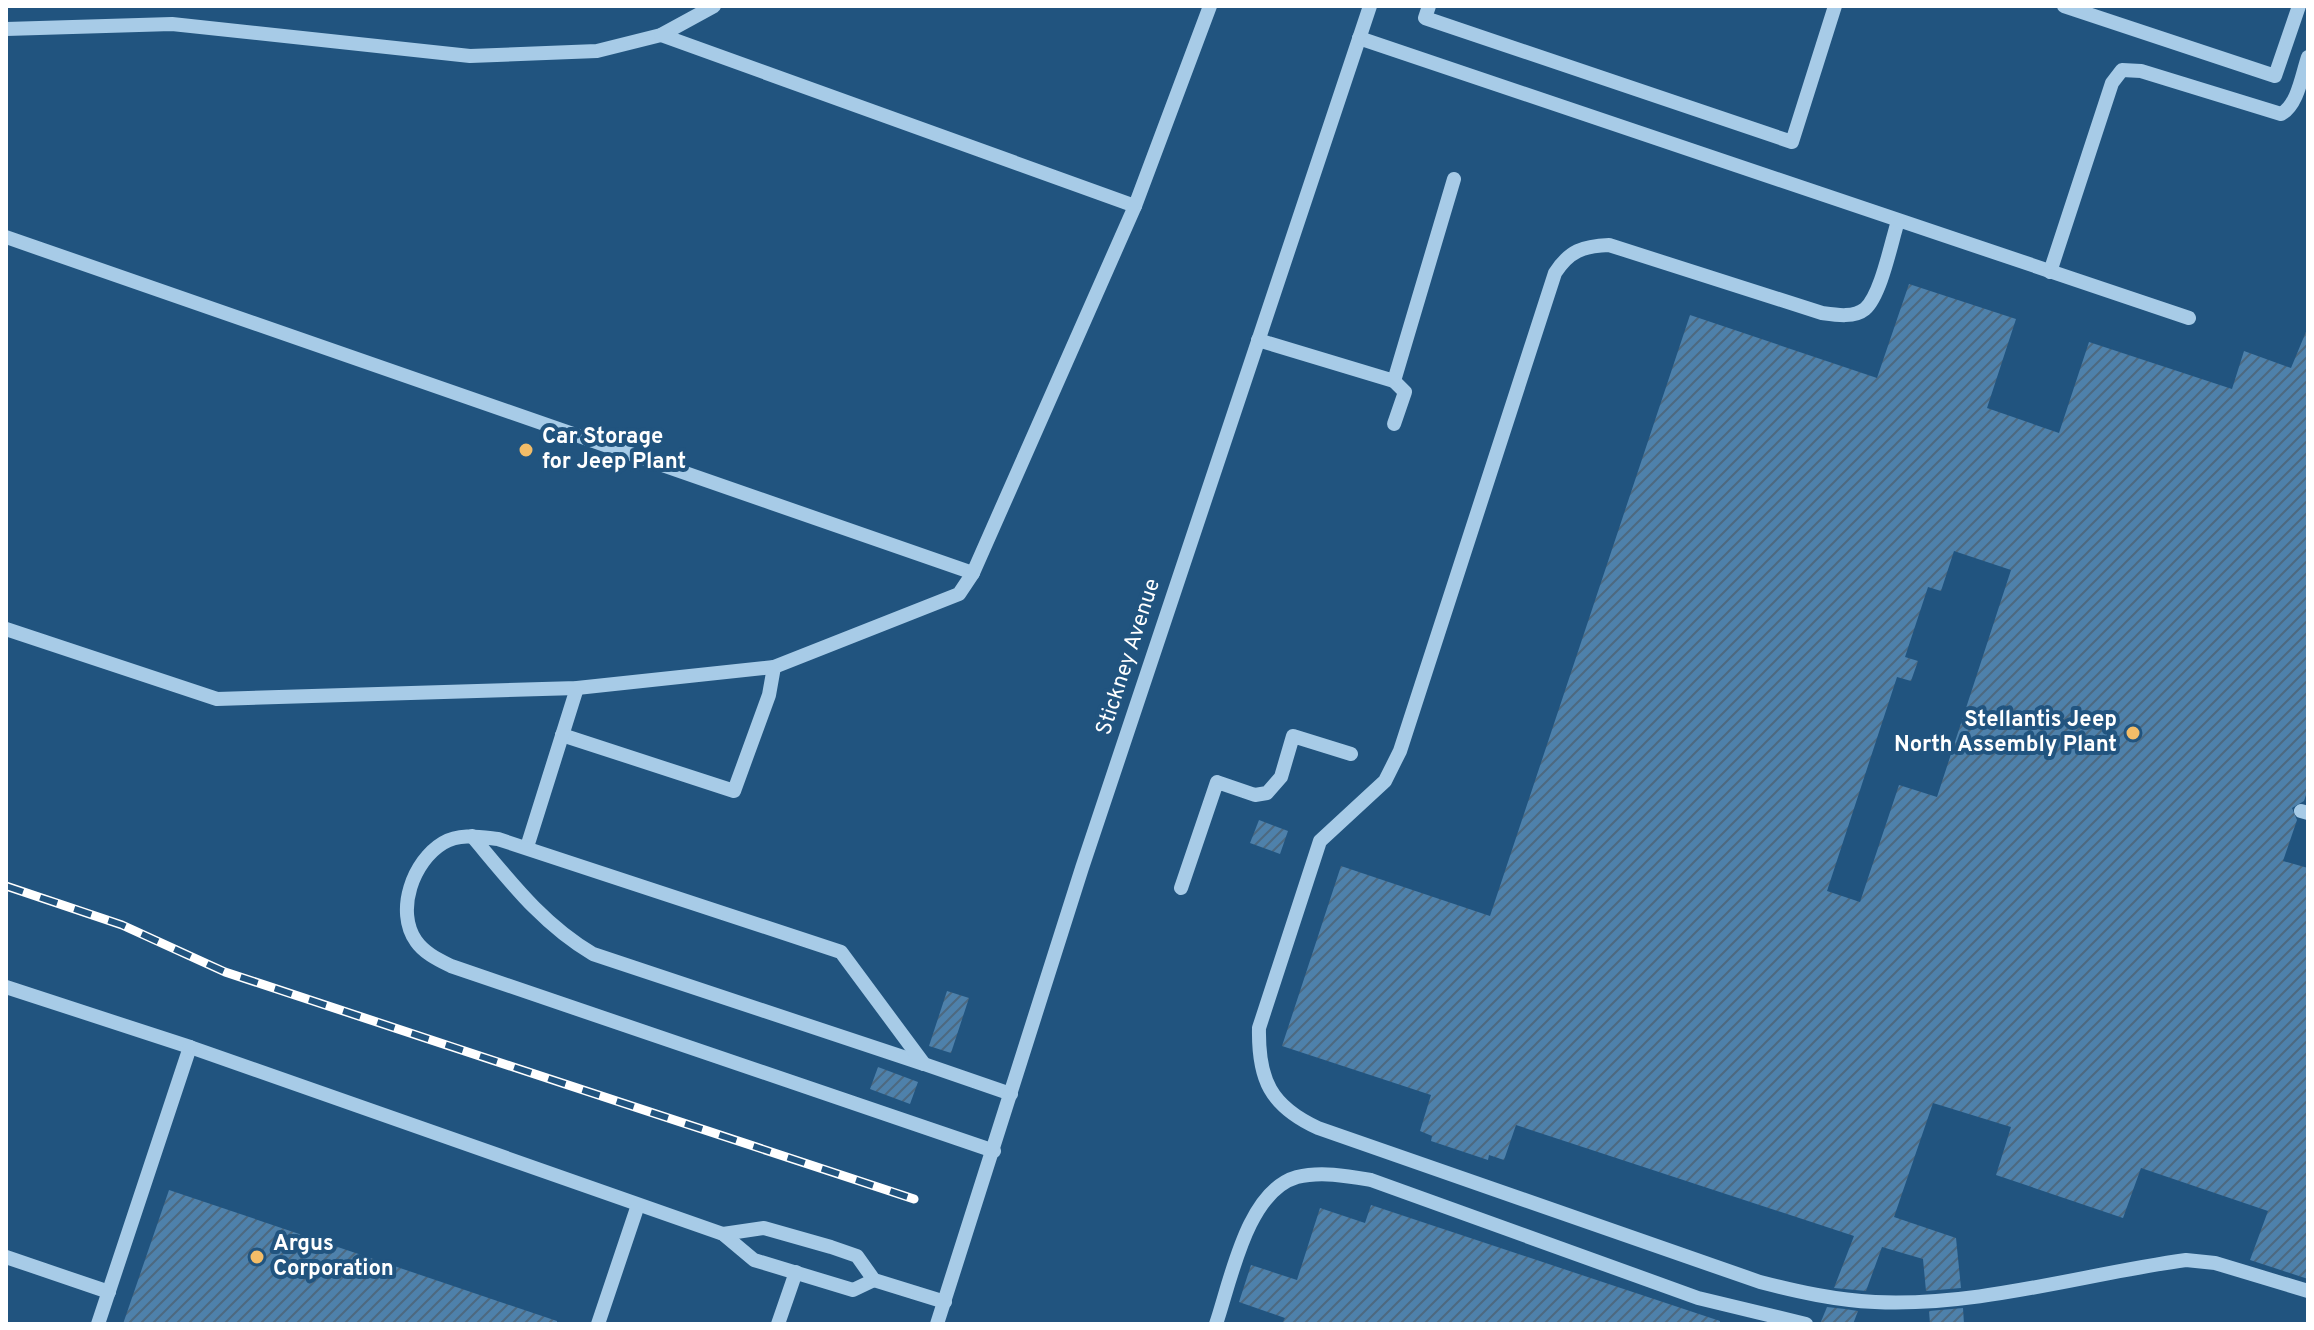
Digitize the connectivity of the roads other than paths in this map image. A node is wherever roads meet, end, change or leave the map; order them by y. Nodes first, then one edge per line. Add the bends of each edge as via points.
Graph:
1 (714, 6) edge
2 (1210, 6) edge
3 (1370, 6) edge
4 (1429, 6) edge
5 (1835, 6) edge
6 (2064, 6) edge
7 (2299, 6) edge
8 (6, 29) edge
9 (661, 35) junction
10 (1359, 38) junction
11 (2308, 57) edge
12 (1454, 179) dead end
13 (1135, 206) junction
14 (1898, 221) junction
15 (6, 237) edge
16 (2050, 272) junction
17 (2189, 318) dead end
18 (1258, 340) junction
19 (1394, 381) junction
20 (1394, 424) dead end
21 (973, 573) junction
22 (6, 629) edge
23 (774, 667) junction
24 (577, 688) junction
25 (562, 735) junction
26 (1351, 754) dead end
27 (472, 836) junction
28 (527, 847) junction
29 (1181, 888) dead end
30 (6, 987) edge
31 (190, 1047) junction
32 (924, 1064) junction
33 (1011, 1094) junction
34 (994, 1151) junction
35 (638, 1205) junction
36 (723, 1234) junction
37 (6, 1257) edge
38 (796, 1272) junction
39 (874, 1280) junction
40 (2308, 1291) edge
41 (109, 1292) junction
42 (945, 1302) junction
43 (98, 1324) edge
44 (598, 1324) edge
45 (778, 1324) edge
46 (937, 1324) edge
47 (1216, 1324) edge
48 (1806, 1324) edge

1 - 9 street
2 - 13 street
3 - 10 street, Stickney Avenue
4 - 5 street via 1425,18 1792,142
6 - 7 street via 2275,76
8 - 9 street via 172,24 470,56 597,51
9 - 13 street
10 - 14 street
10 - 18 street, Stickney Avenue
11 - 16 street via 2288,110 2273,115 2141,71 2122,70 2112,83
12 - 19 street
13 - 21 street
14 - 16 street
14 - 40 street via 1874,297 1863,311 1842,316 1609,245 1587,246 1566,256 1555,273 1393,770 1320,841 1259,1028 1264,1080 1293,1117 1318,1128 1760,1282 1820,1297 1877,1302 1973,1295 2186,1260 2215,1263
15 - 21 street
16 - 17 street
18 - 19 street
18 - 33 street, Stickney Avenue
19 - 20 street via 1405,392
21 - 23 street via 959,594
22 - 24 street via 217,699
23 - 24 street
23 - 25 street via 734,791
24 - 25 street
25 - 28 street
26 - 29 street via 1293,736 1281,777 1267,793 1255,795 1217,782
27 - 28 street
27 - 32 street via 539,915 593,954
27 - 34 street via 444,842 421,862 411,886 409,923 416,941 431,956
28 - 32 street via 841,952
30 - 31 street
31 - 35 street
31 - 41 street
32 - 33 street
33 - 34 street, Stickney Avenue
34 - 42 street, Stickney Avenue
35 - 36 street
35 - 44 street
36 - 38 street via 754,1260
36 - 39 street via 764,1228 831,1247 857,1256
37 - 41 street
38 - 39 street via 853,1290
38 - 45 street
39 - 42 street
41 - 43 street
42 - 46 street, Stickney Avenue
47 - 48 street via 1255,1211 1296,1177 1334,1174 1371,1180 1698,1298

